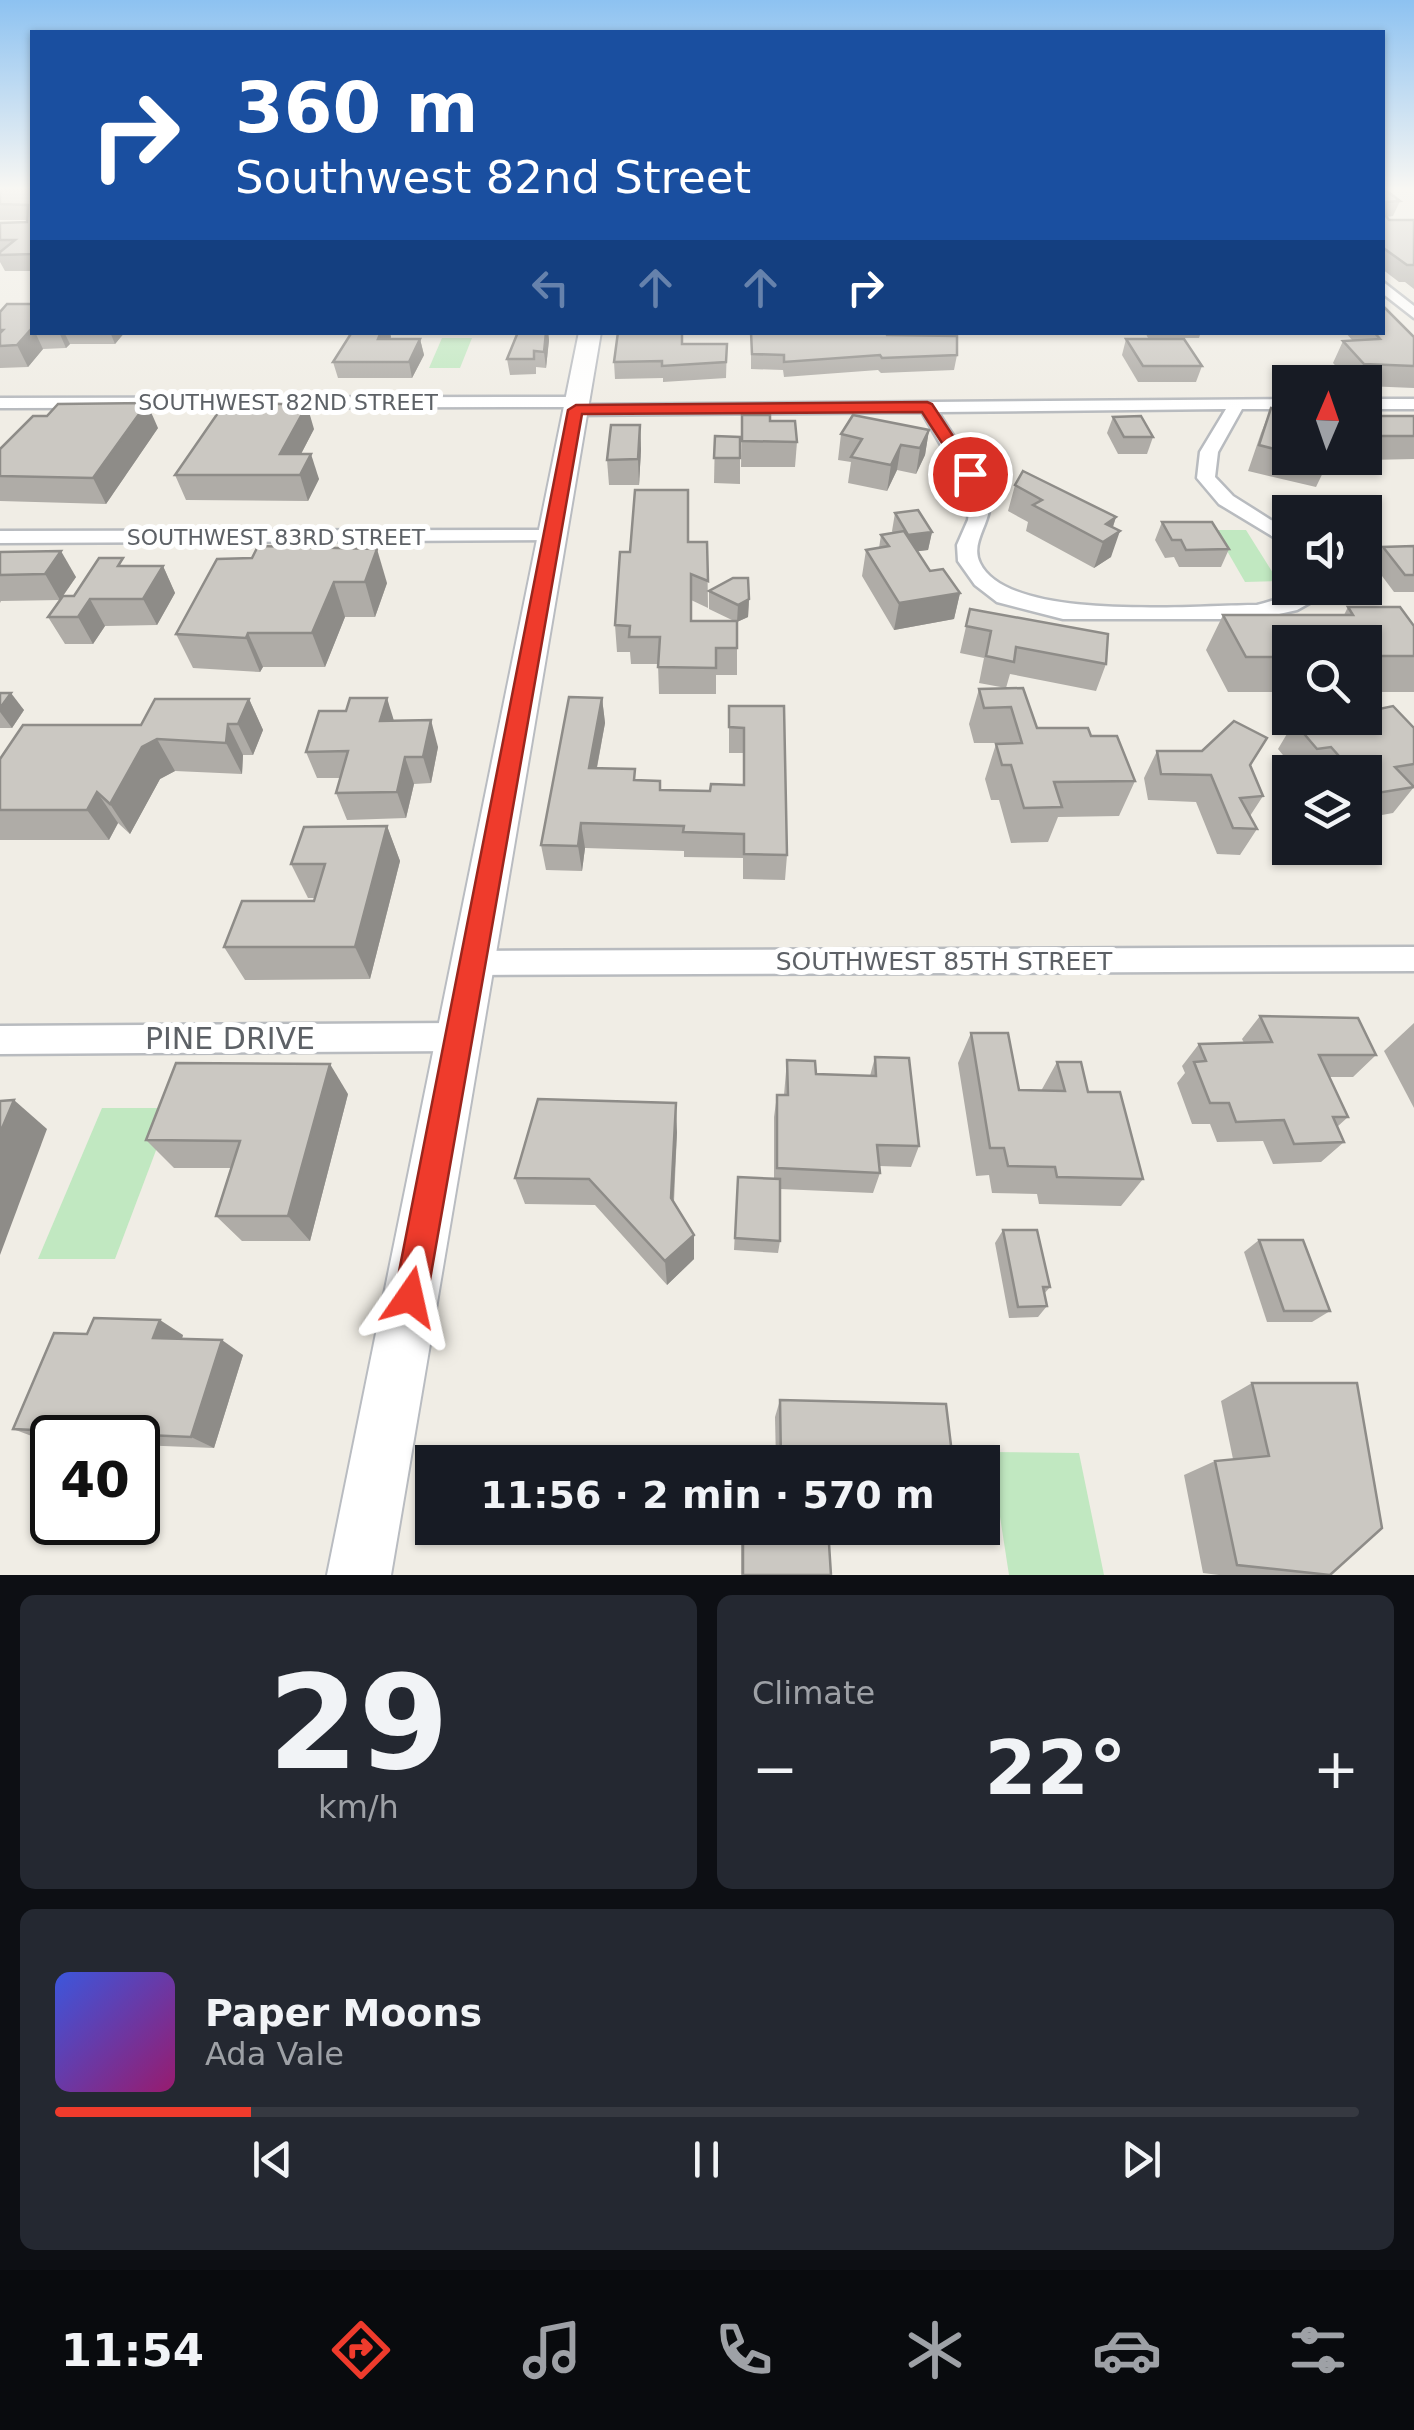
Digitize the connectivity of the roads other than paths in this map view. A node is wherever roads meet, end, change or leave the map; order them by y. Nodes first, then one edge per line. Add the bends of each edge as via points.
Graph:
1 (1387, 290) edge
2 (1414, 294) edge
3 (1414, 314) edge
4 (589, 335) edge
5 (0, 403) edge
6 (1237, 404) junction
7 (1272, 404) edge
8 (1382, 404) edge
9 (1414, 404) edge
10 (576, 406) junction
11 (927, 407) junction
12 (1272, 529) edge
13 (552, 536) junction
14 (0, 537) edge
15 (1286, 605) edge
16 (1414, 959) edge
17 (473, 963) junction
18 (459, 1038) junction
19 (0, 1040) edge
20 (359, 1575) edge

1 - 2 street
1 - 3 street
4 - 10 street
5 - 10 street, SOUTHWEST 82ND STREET
6 - 7 street, SOUTHWEST 82ND STREET
6 - 11 street, SOUTHWEST 82ND STREET
6 - 12 street via 1209,452 1206,478 1226,500
8 - 9 street
10 - 11 street, SOUTHWEST 82ND STREET
10 - 13 street
11 - 15 street via 978,492 978,520 966,550 988,587 1050,610
13 - 14 street, SOUTHWEST 83RD STREET
13 - 17 street
16 - 17 street, SOUTHWEST 85TH STREET
17 - 18 street
18 - 19 street, PINE DRIVE
18 - 20 street

